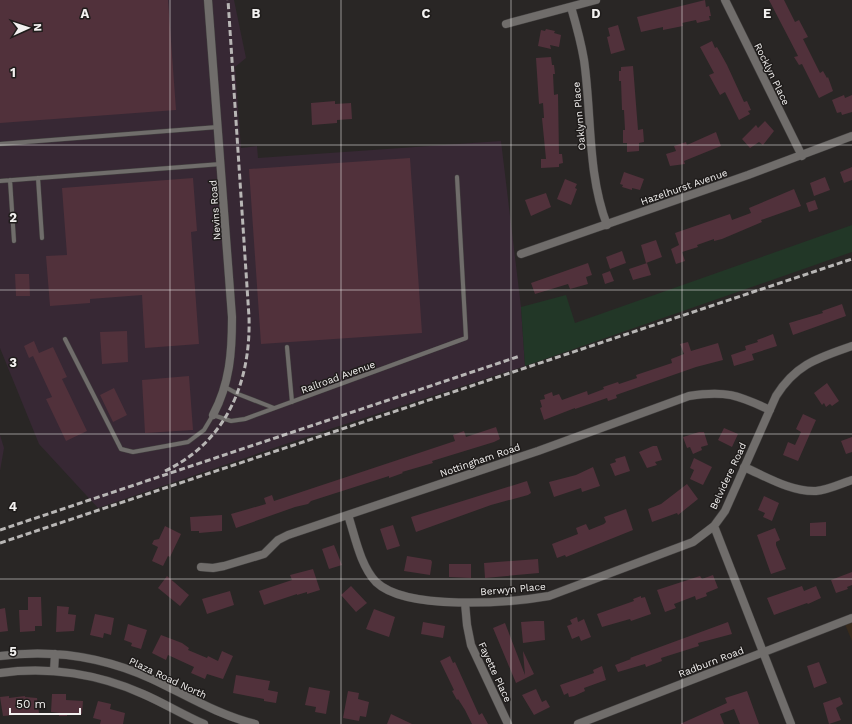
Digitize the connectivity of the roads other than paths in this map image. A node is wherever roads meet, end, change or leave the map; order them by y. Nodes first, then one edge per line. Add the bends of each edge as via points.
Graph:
1 (208, 0) edge
2 (596, 0) edge
3 (725, 0) edge
4 (571, 6) junction
5 (506, 24) dead end
6 (218, 127) junction
7 (852, 136) edge
8 (0, 144) edge
9 (802, 156) junction
10 (221, 164) junction
11 (457, 177) dead end
12 (38, 178) junction
13 (10, 180) junction
14 (0, 181) edge
15 (607, 224) junction
16 (42, 238) dead end
17 (14, 241) dead end
18 (521, 254) dead end
19 (65, 338) dead end
20 (852, 346) edge
21 (287, 347) dead end
22 (225, 387) junction
23 (292, 402) junction
24 (275, 409) junction
25 (770, 410) junction
26 (213, 415) junction
27 (744, 467) junction
28 (852, 480) edge
29 (348, 515) junction
30 (714, 526) junction
31 (201, 567) dead end
32 (466, 603) junction
33 (852, 618) edge
34 (765, 652) junction
35 (55, 654) junction
36 (0, 656) edge
37 (54, 671) junction
38 (0, 673) edge
39 (204, 724) edge
40 (255, 724) edge
41 (508, 724) edge
42 (578, 724) edge
43 (791, 724) edge

1 - 6 street, Nevins Road
2 - 4 street
3 - 9 street, Rocklyn Place
4 - 5 street
4 - 15 street, Oaklynn Place via 584,60 594,172
6 - 8 lane
6 - 10 street, Nevins Road
7 - 9 street, Hazelhurst Avenue
9 - 15 street, Hazelhurst Avenue
10 - 12 lane
10 - 22 street, Nevins Road via 232,317 231,360
11 - 23 lane, Railroad Avenue via 466,338
12 - 13 lane
12 - 16 lane
13 - 14 lane
13 - 17 lane
15 - 18 street, Hazelhurst Avenue
19 - 26 lane via 121,449 133,452 188,442 204,430
20 - 25 street, Belvidere Road via 818,358 794,373 780,390
21 - 23 lane
22 - 24 lane
22 - 26 street, Nevins Road
23 - 24 lane, Railroad Avenue
24 - 26 lane, Railroad Avenue via 238,421 224,420
25 - 27 street, Belvidere Road
25 - 29 street, Nottingham Road via 725,393 689,396 538,451
27 - 28 street via 793,488 805,490 829,488
27 - 30 street, Belvidere Road via 725,511
29 - 31 street, Nottingham Road via 288,535 278,540 264,554 224,566
29 - 32 street, Berwyn Place via 366,566 377,582 386,589 406,596
30 - 32 street, Berwyn Place via 693,542 563,591 534,598
30 - 34 street
32 - 41 street, Fayette Place via 470,645
33 - 34 street, Radburn Road
34 - 42 street, Radburn Road
34 - 43 street
35 - 36 street, Plaza Road North
35 - 37 street
35 - 40 street, Plaza Road North via 106,662 138,672 221,713
37 - 38 street
37 - 39 street via 86,675 116,683 145,694

